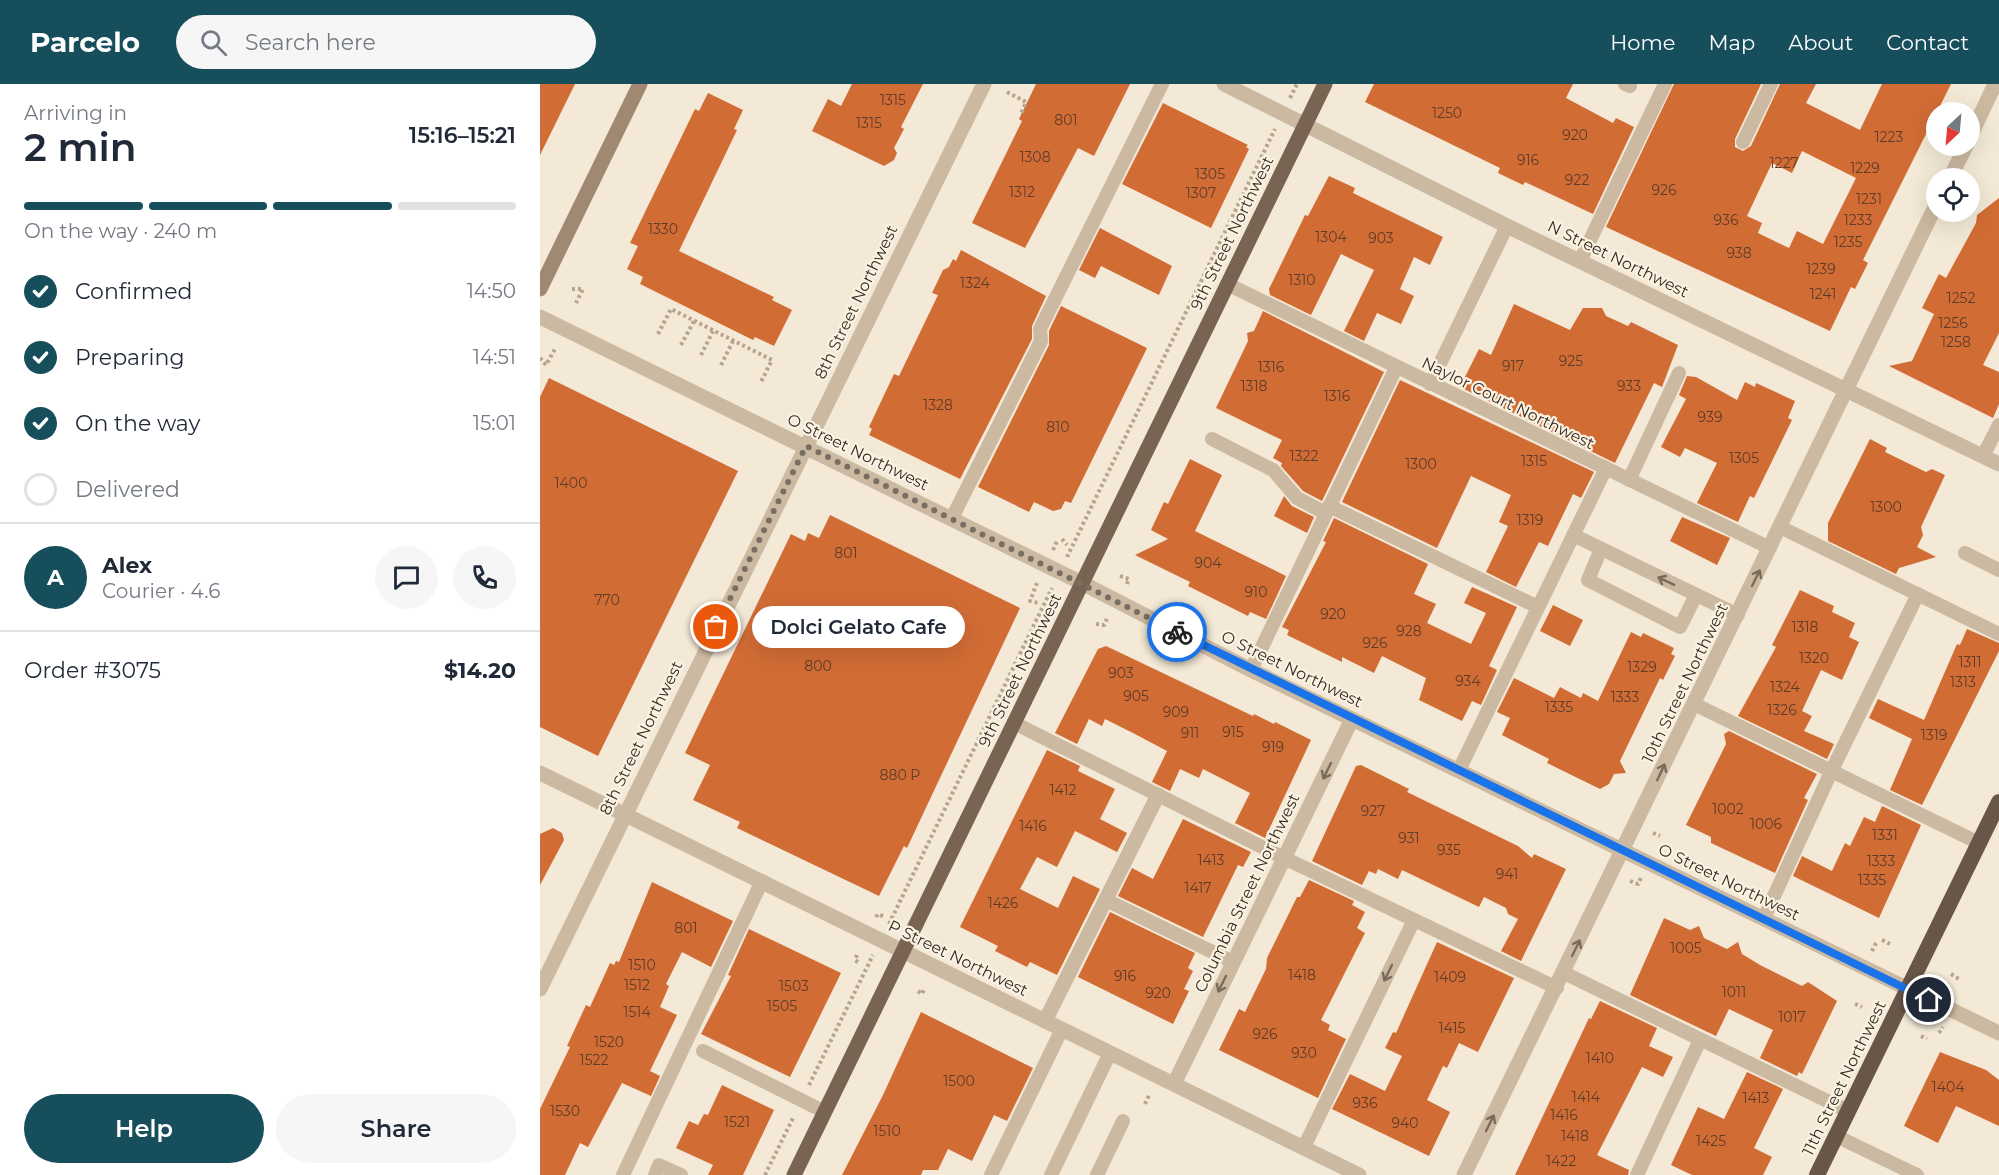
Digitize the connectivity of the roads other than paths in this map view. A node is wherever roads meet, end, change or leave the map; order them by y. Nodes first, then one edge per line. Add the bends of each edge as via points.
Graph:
1 (640, 84) edge
2 (984, 84) edge
3 (1162, 84) edge
4 (1224, 84) edge
5 (1325, 84) edge
6 (1665, 84) edge
7 (1771, 84) edge
8 (1995, 84) edge
9 (1980, 116) edge
10 (1305, 125) junction
11 (1743, 142) dead end
12 (1928, 222) edge
13 (1507, 226) junction
14 (1580, 261) junction
15 (1227, 284) junction
16 (540, 289) edge
17 (540, 317) edge
18 (1396, 368) junction
19 (1679, 373) dead end
20 (1430, 384) junction
21 (1847, 390) junction
22 (1999, 425) edge
23 (1212, 439) dead end
24 (806, 446) junction
25 (1983, 456) junction
26 (1999, 464) edge
27 (1606, 468) junction
28 (1629, 480) junction
29 (1327, 509) junction
30 (952, 518) junction
31 (1780, 527) junction
32 (1573, 535) junction
33 (1770, 548) junction
34 (1602, 549) junction
35 (1965, 553) dead end
36 (1999, 570) edge
37 (1082, 583) junction
38 (1918, 594) junction
39 (1696, 595) junction
40 (1538, 608) junction
41 (1738, 615) junction
42 (1999, 634) edge
43 (1251, 670) junction
44 (1694, 704) junction
45 (1353, 719) junction
46 (1014, 723) junction
47 (1459, 770) junction
48 (1831, 772) junction
49 (540, 773) edge
50 (1158, 795) junction
51 (1999, 802) edge
52 (624, 814) junction
53 (1979, 843) junction
54 (1624, 850) junction
55 (1284, 858) junction
56 (762, 881) junction
57 (1106, 900) junction
58 (1764, 918) junction
59 (1414, 920) junction
60 (904, 951) junction
61 (1233, 962) junction
62 (1564, 974) junction
63 (1557, 988) junction
64 (540, 989) edge
65 (1908, 989) junction
66 (1046, 1021) junction
67 (1062, 1029) junction
68 (1999, 1033) edge
69 (1700, 1040) junction
70 (704, 1052) dead end
71 (1110, 1053) junction
72 (1174, 1084) junction
73 (1848, 1110) junction
74 (825, 1112) junction
75 (1124, 1121) dead end
76 (1836, 1136) junction
77 (1304, 1147) junction
78 (623, 1175) edge
79 (655, 1175) edge
80 (681, 1175) edge
81 (794, 1175) edge
82 (992, 1175) edge
83 (1051, 1175) edge
84 (1097, 1175) edge
85 (1359, 1175) edge
86 (1464, 1175) edge
87 (1637, 1175) edge
88 (1817, 1175) edge
89 (1917, 1175) edge

1 - 16 main road
2 - 24 street, 8th Street Northwest
3 - 30 lane via 1040,329 1041,341
4 - 10 street, N Street Northwest
5 - 10 main road, 9th Street Northwest
6 - 14 lane
7 - 11 lane
8 - 9 street
10 - 13 street, N Street Northwest
10 - 15 main road, 9th Street Northwest
12 - 21 street, 10th Street Northwest
13 - 14 street, N Street Northwest
13 - 20 lane
14 - 21 street, N Street Northwest
15 - 18 lane, Naylor Court Northwest
15 - 37 main road, 9th Street Northwest
17 - 24 street, O Street Northwest
18 - 20 lane, Naylor Court Northwest
18 - 29 lane, Naylor Court Northwest
19 - 28 lane
20 - 27 lane, Naylor Court Northwest
21 - 25 street, N Street Northwest
21 - 31 street, 10th Street Northwest
22 - 25 lane
23 - 29 lane via 1273,470 1297,498
24 - 30 street, O Street Northwest
24 - 52 street, 8th Street Northwest
25 - 26 street, N Street Northwest
27 - 28 lane, Naylor Court Northwest
27 - 32 lane, Naylor Court Northwest
28 - 33 lane, Naylor Court Northwest
29 - 40 lane
29 - 43 lane, Naylor Court Northwest
30 - 37 street, O Street Northwest
31 - 33 street, 10th Street Northwest
31 - 38 lane
32 - 34 lane
32 - 40 lane, Naylor Court Northwest
41 -> 33 street, 10th Street Northwest
39 -> 34 lane
34 - 39 lane via 1588,580 1680,627
35 - 36 lane
37 - 43 street, O Street Northwest
37 - 46 main road, 9th Street Northwest
38 - 42 lane
38 - 48 lane
39 - 41 lane
40 - 47 lane, Naylor Court Northwest
41 - 44 street, 10th Street Northwest
43 - 45 street, O Street Northwest
44 - 48 lane
54 -> 44 street, 10th Street Northwest
45 - 47 street, O Street Northwest
45 -> 55 street, Columbia Street Northwest
46 - 50 lane
46 - 60 main road, 9th Street Northwest
47 - 54 street, O Street Northwest
48 - 53 lane
48 - 58 lane
49 - 52 street, P Street Northwest
50 - 55 lane
50 - 57 street
51 - 53 highway, 11th Street Northwest
52 - 56 street, P Street Northwest
52 - 64 street, 8th Street Northwest
53 - 65 highway, 11th Street Northwest
54 - 58 street, O Street Northwest
62 -> 54 street, 10th Street Northwest
55 - 59 lane
55 - 61 street, Columbia Street Northwest
56 - 60 street, P Street Northwest
56 - 78 lane
57 - 61 lane
57 - 66 street
58 - 65 street, O Street Northwest
59 - 63 lane
59 -> 77 lane
60 - 66 street, P Street Northwest
60 - 74 main road, 9th Street Northwest
61 -> 72 street, Columbia Street Northwest
62 - 63 street, 10th Street Northwest
62 - 69 lane
86 -> 63 street, 10th Street Northwest
65 - 68 street, O Street Northwest
65 - 73 highway, 11th Street Northwest
66 - 67 street, P Street Northwest
67 - 71 street, P Street Northwest
67 - 82 lane
69 - 73 lane
69 - 87 lane
70 - 74 lane
71 - 72 street, P Street Northwest
71 - 83 lane
72 - 77 street, P Street Northwest
73 - 76 highway, 11th Street Northwest
74 - 81 main road, 9th Street Northwest
75 - 84 lane
76 - 88 highway, 11th Street Northwest
76 - 89 lane
77 - 85 street, P Street Northwest
79 - 80 lane via 659,1165

